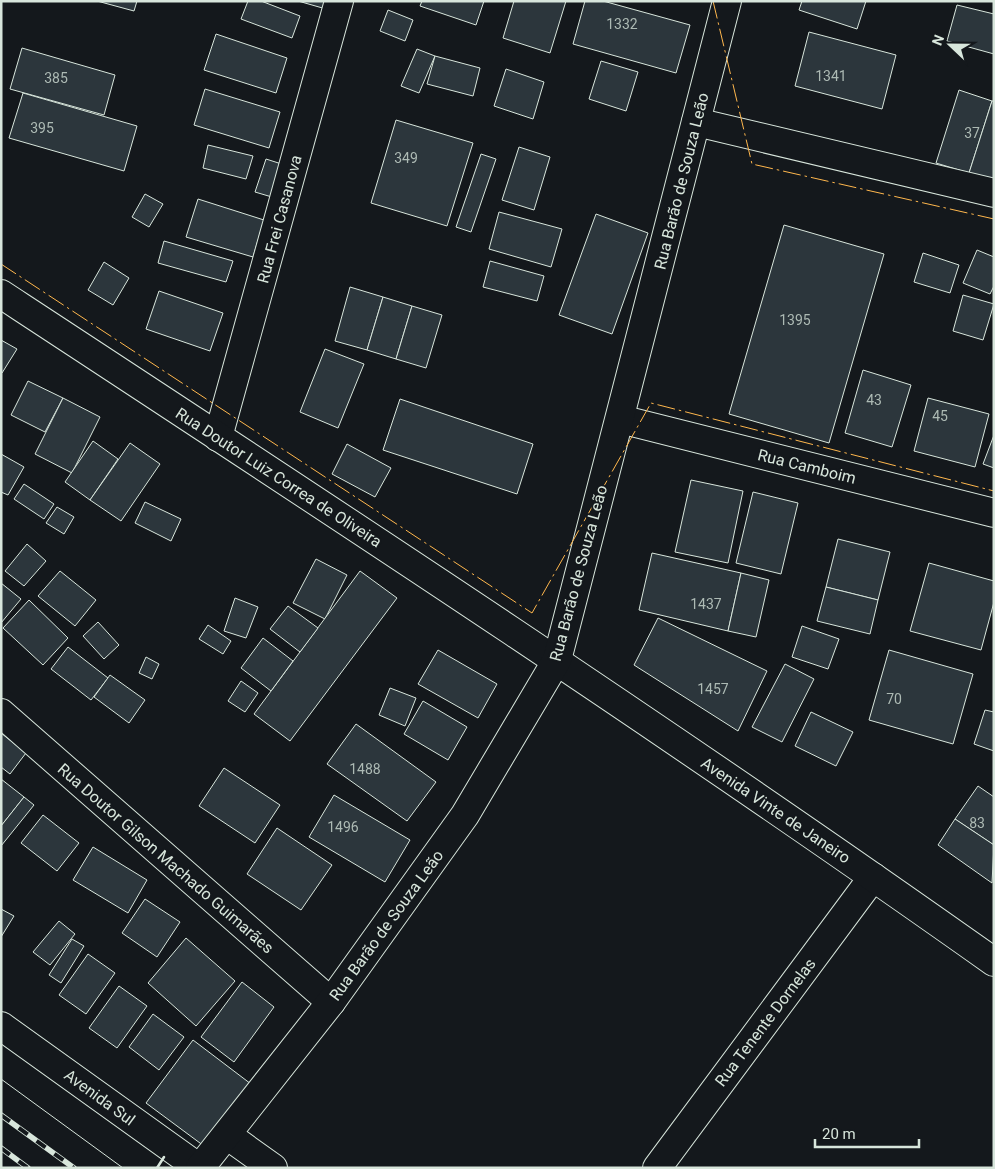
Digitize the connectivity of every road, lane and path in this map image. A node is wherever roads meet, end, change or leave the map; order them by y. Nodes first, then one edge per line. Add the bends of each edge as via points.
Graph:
1 (339, 1) edge
2 (727, 1) edge
3 (696, 122) junction
4 (994, 193) edge
5 (1, 294) edge
6 (620, 419) junction
7 (218, 436) junction
8 (994, 512) edge
9 (557, 660) junction
10 (1, 714) edge
11 (873, 876) junction
12 (994, 962) edge
13 (331, 1002) junction
14 (1, 1026) edge
15 (227, 1135) junction
16 (200, 1168) edge
17 (273, 1168) edge
18 (657, 1168) edge

1 - 7 street, Rua Frei Casanova
2 - 3 street, Rua Barão de Souza Leão
3 - 4 street
3 - 6 street, Rua Barão de Souza Leão
5 - 7 street, Rua Doutor Luiz Correa de Oliveira
6 - 8 street, Rua Camboim
6 - 9 street, Rua Barão de Souza Leão
7 - 9 street, Rua Doutor Luiz Correa de Oliveira
9 - 11 street, Avenida Vinte de Janeiro
9 - 13 street, Rua Barão de Souza Leão via 466,815
10 - 13 street, Rua Doutor Gilson Machado Guimarães
11 - 12 street, Avenida Vinte de Janeiro
11 - 18 street, Rua Tenente Dornelas
13 - 15 street, Rua Barão de Souza Leão
14 - 16 street, Avenida Sul
15 - 16 street, Rua Barão de Souza Leão
15 - 17 street

